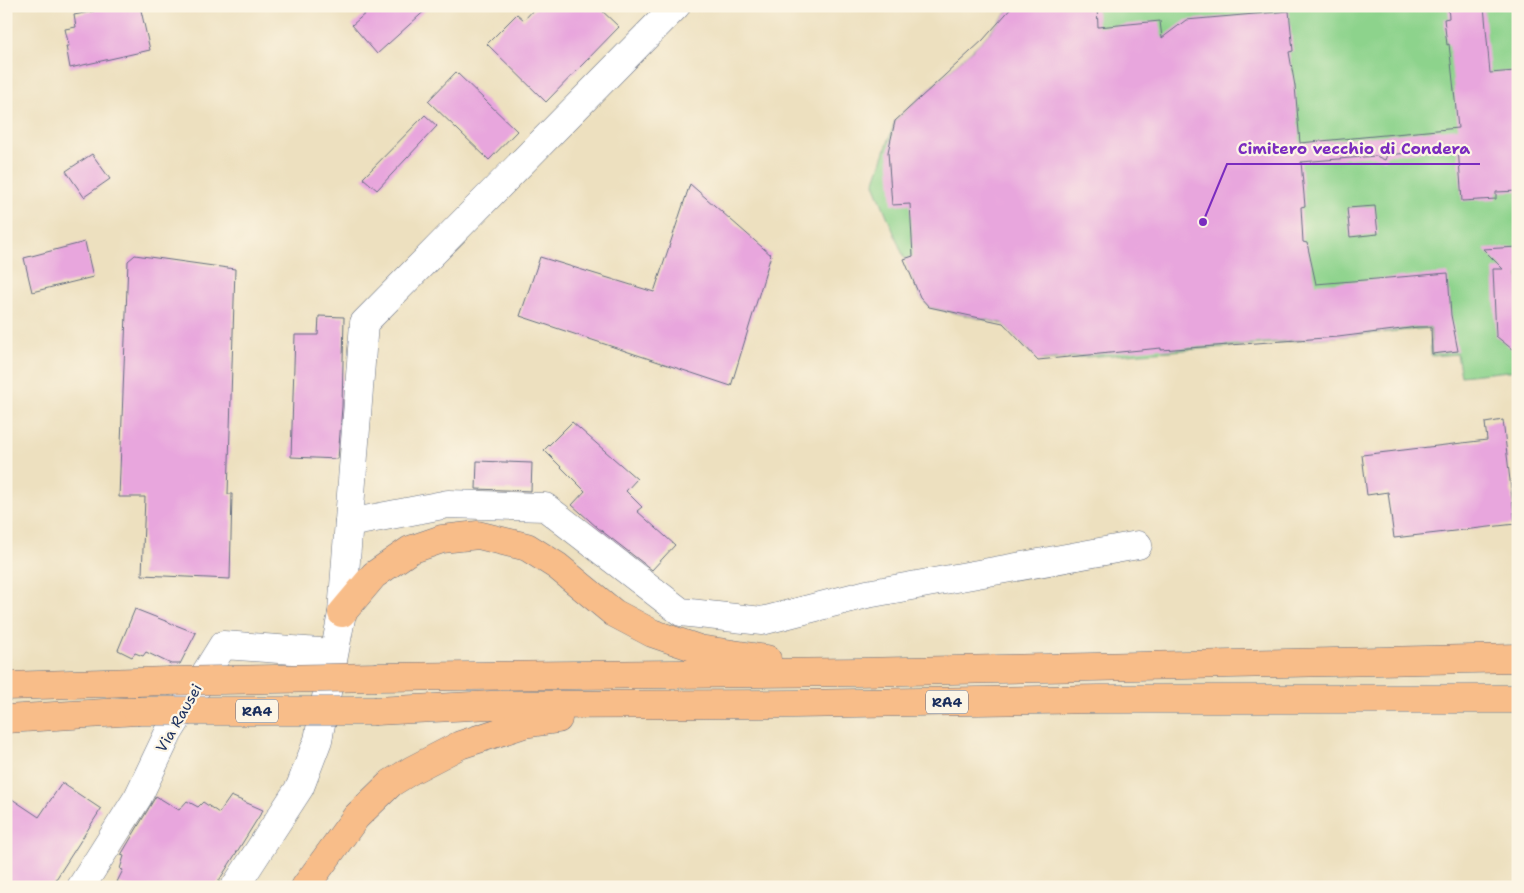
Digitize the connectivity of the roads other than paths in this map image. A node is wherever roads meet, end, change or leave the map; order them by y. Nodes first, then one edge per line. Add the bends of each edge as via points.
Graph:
1 (676, 6) edge
2 (349, 523) junction
3 (1138, 545) dead end
4 (342, 613) junction
5 (333, 653) junction
6 (1518, 658) edge
7 (858, 672) junction
8 (6, 686) edge
9 (1518, 699) edge
10 (657, 705) junction
11 (6, 719) edge
12 (81, 887) edge
13 (235, 887) edge
14 (305, 887) edge

1 - 2 street via 364,323
2 - 3 street via 448,504 545,507 681,612 762,621 867,594
2 - 4 street
4 - 5 street
4 - 7 highway via 374,575 410,550 442,539 478,535 527,547 558,566 614,613 652,633 699,649
5 - 12 street, Via Rausei via 223,645 169,732 138,796
5 - 13 street via 318,740 300,787
6 - 7 highway, RA4
7 - 8 highway, RA4, bridge via 377,677
9 - 10 highway, RA4 via 1099,699
10 - 11 highway, RA4, bridge via 491,705 376,711 137,711
10 - 14 highway via 524,724 460,745 391,783 356,817

